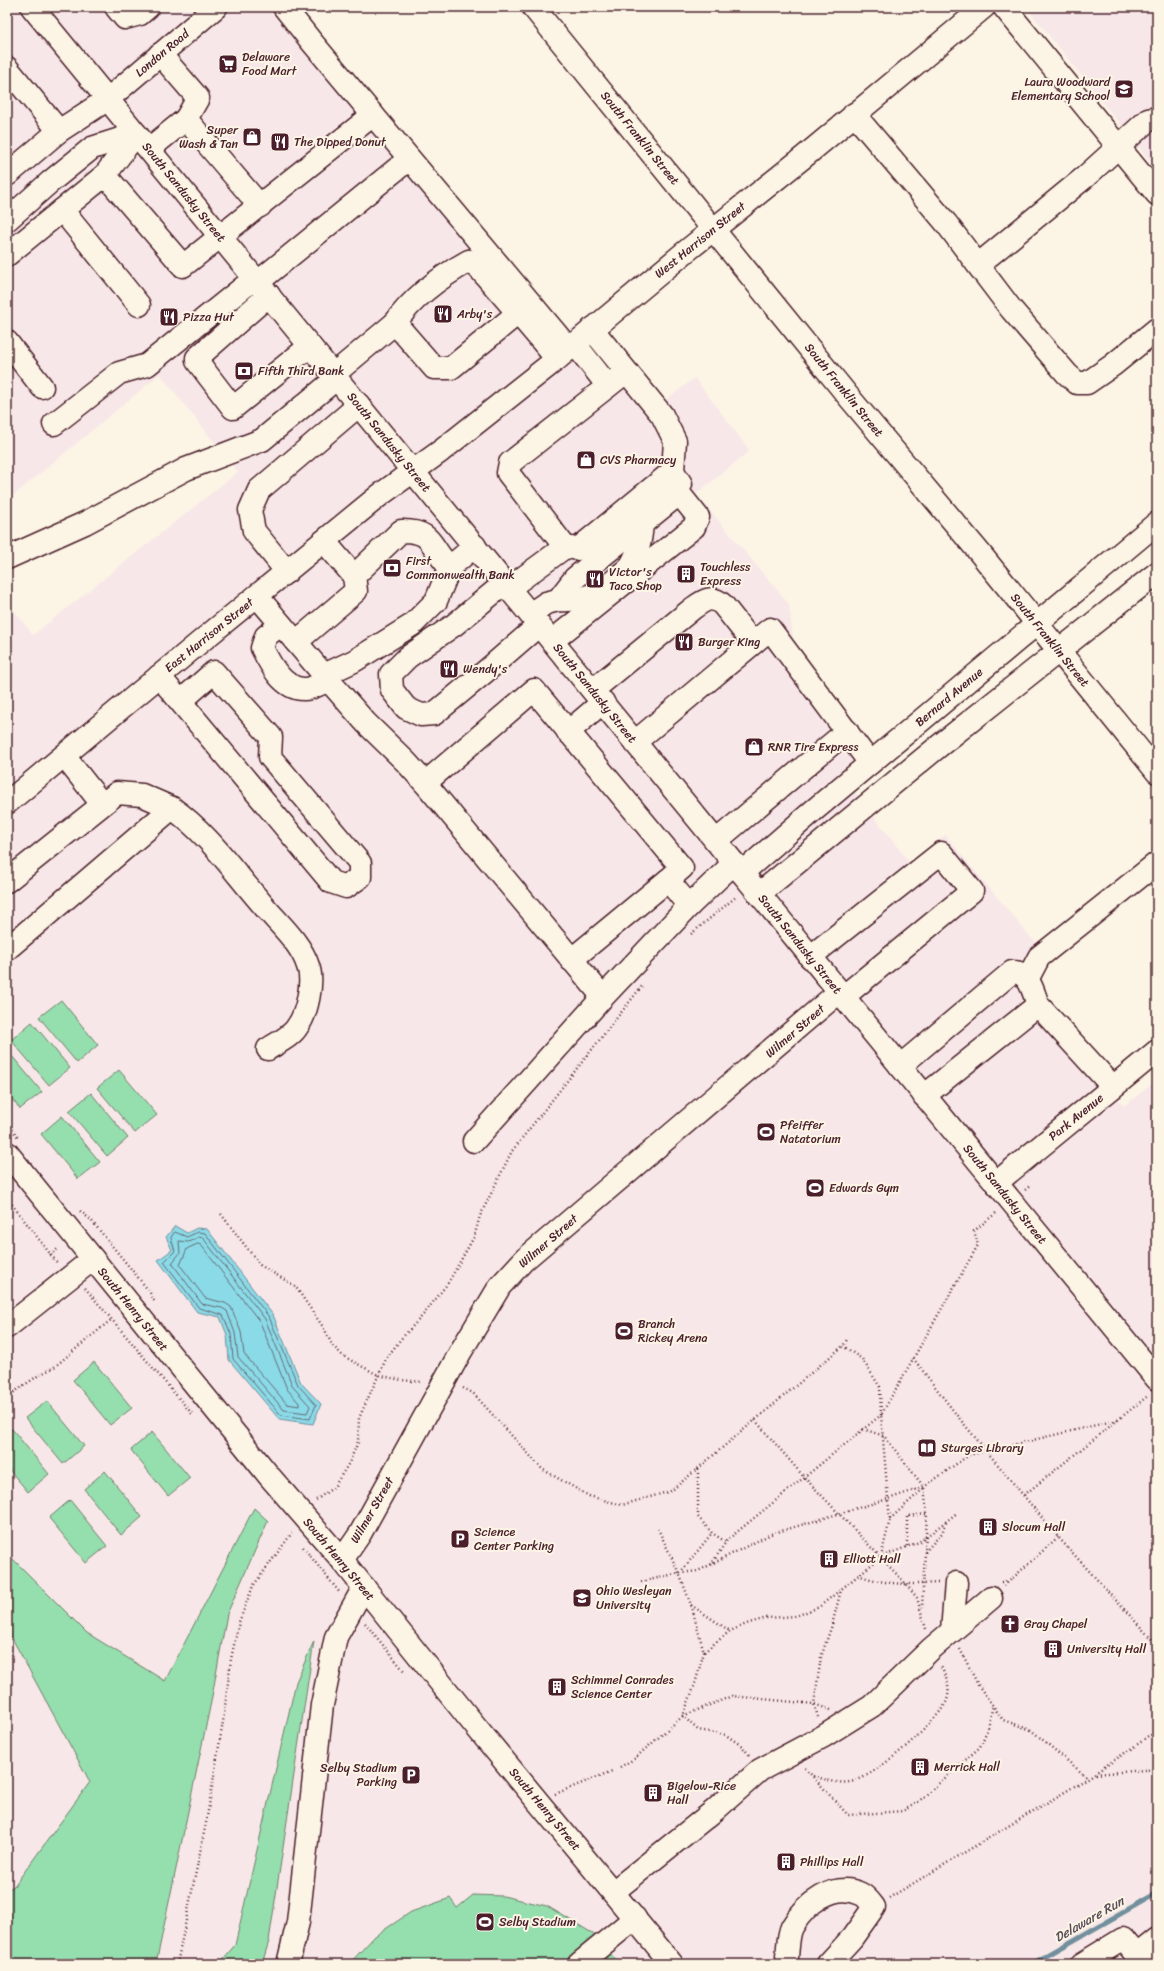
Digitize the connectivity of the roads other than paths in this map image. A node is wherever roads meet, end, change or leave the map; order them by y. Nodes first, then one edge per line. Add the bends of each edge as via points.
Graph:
1 (32, 7) edge
2 (116, 7) edge
3 (148, 7) edge
4 (216, 7) edge
5 (284, 7) edge
6 (532, 7) edge
7 (984, 7) edge
8 (1004, 7) edge
9 (160, 54) junction
10 (7, 68) edge
11 (108, 99) junction
12 (854, 114) junction
13 (373, 116) junction
14 (1157, 118) edge
15 (186, 119) junction
16 (59, 131) junction
17 (143, 141) junction
18 (1119, 148) junction
19 (409, 159) junction
20 (7, 175) edge
21 (50, 182) junction
22 (111, 182) dead end
23 (1155, 186) edge
24 (260, 206) junction
25 (66, 207) junction
26 (7, 220) edge
27 (714, 229) junction
28 (220, 236) junction
29 (7, 256) edge
30 (979, 264) junction
31 (260, 285) junction
32 (139, 305) dead end
33 (518, 313) junction
34 (395, 323) junction
35 (1157, 328) edge
36 (592, 329) junction
37 (7, 342) edge
38 (310, 346) junction
39 (567, 351) junction
40 (626, 372) junction
41 (335, 376) junction
42 (608, 386) junction
43 (42, 387) dead end
44 (359, 405) junction
45 (54, 424) dead end
46 (413, 471) junction
47 (673, 471) junction
48 (682, 497) junction
49 (1157, 523) edge
50 (324, 541) junction
51 (475, 546) junction
52 (571, 548) junction
53 (7, 558) edge
54 (450, 567) junction
55 (287, 572) junction
56 (1157, 573) edge
57 (354, 576) junction
58 (507, 585) junction
59 (257, 596) junction
60 (1036, 624) junction
61 (281, 625) junction
62 (540, 626) junction
63 (296, 642) junction
64 (753, 643) junction
65 (1059, 652) junction
66 (159, 676) junction
67 (326, 677) junction
68 (598, 696) junction
69 (181, 701) junction
70 (846, 731) junction
71 (568, 732) junction
72 (635, 742) junction
73 (64, 756) junction
74 (870, 763) junction
75 (1157, 772) edge
76 (425, 783) junction
77 (7, 803) edge
78 (102, 804) junction
79 (172, 808) junction
80 (716, 842) junction
81 (1157, 863) edge
82 (738, 868) junction
83 (668, 880) junction
84 (7, 881) edge
85 (759, 894) junction
86 (689, 906) junction
87 (7, 949) edge
88 (810, 957) junction
89 (571, 960) junction
90 (1028, 978) junction
91 (841, 995) junction
92 (603, 997) junction
93 (1038, 1004) junction
94 (268, 1049) dead end
95 (1157, 1052) edge
96 (900, 1066) junction
97 (1113, 1087) junction
98 (924, 1096) junction
99 (474, 1141) dead end
100 (7, 1153) edge
101 (996, 1183) junction
102 (93, 1259) junction
103 (7, 1327) edge
104 (1154, 1386) edge
105 (342, 1560) junction
106 (956, 1583) road end
107 (364, 1587) junction
108 (992, 1590) road end
109 (952, 1631) junction
110 (613, 1892) junction
111 (635, 1918) junction
112 (1157, 1939) edge
113 (1134, 1953) edge
114 (786, 1958) dead end
115 (288, 1964) edge
116 (579, 1964) edge
117 (672, 1964) edge
118 (828, 1964) edge
119 (1082, 1964) edge

1 - 11 street, South Sandusky Street
2 - 3 street via 125,18 140,14
4 - 9 street, London Road
5 - 13 street
6 - 27 street, South Franklin Street
7 - 12 street, West Harrison Street
8 - 18 street
9 - 11 street, London Road
9 - 15 street via 198,98
10 - 16 street
11 - 16 street, London Road
11 - 17 street, South Sandusky Street
12 - 27 street, West Harrison Street
12 - 30 street
13 - 19 street
13 - 24 street
14 - 18 street via 1148,120
15 - 17 street
15 - 24 street
16 - 20 street, London Road
17 - 21 street via 92,148
17 - 25 street
17 - 28 street, South Sandusky Street
18 - 23 street
18 - 30 street
19 - 31 street
19 - 39 street
21 - 25 street
21 - 26 street
22 - 28 street via 183,266
24 - 28 street
25 - 29 street
25 - 32 street
27 - 36 street, West Harrison Street
27 - 60 street, South Franklin Street
28 - 31 street, South Sandusky Street
30 - 35 street via 1011,309 1077,383 1087,383
31 - 38 street, South Sandusky Street
31 - 38 street via 197,358 233,408
31 - 45 street via 147,365 119,373
33 - 34 street via 451,368 434,368
33 - 34 street via 478,267 469,262 440,278 407,306
33 - 39 street
34 - 41 street
36 - 39 street, West Harrison Street
36 - 40 street
37 - 43 street
38 - 41 street, South Sandusky Street
39 - 42 street
39 - 46 street, West Harrison Street via 441,452
40 - 42 street
40 - 47 street via 662,415 675,441
41 - 44 street, South Sandusky Street
41 - 53 street via 262,440 186,469 84,522
42 - 52 street via 510,463 508,473
44 - 46 street, South Sandusky Street
44 - 55 street via 259,490 250,510 254,531
46 - 50 street, East Harrison Street
46 - 51 street, South Sandusky Street
47 - 48 street via 681,483
47 - 52 street
48 - 62 street via 675,497 575,578 558,600 546,603
48 - 62 street via 698,517 694,527
49 - 60 street, Bernard Avenue
50 - 55 street, East Harrison Street
50 - 57 street
51 - 54 street
51 - 58 street, South Sandusky Street
52 - 58 street
54 - 57 street via 441,559 424,534 401,531
54 - 67 street via 436,601 412,625
55 - 59 street, East Harrison Street
56 - 65 street
57 - 63 street via 356,591
58 - 62 street, South Sandusky Street
58 - 62 street via 408,657 390,674 392,690 406,708 421,715 434,714
59 - 61 street
59 - 66 street, East Harrison Street
60 - 65 street, South Franklin Street
60 - 74 street, Bernard Avenue
61 - 63 street
61 - 67 street via 266,636 262,648 289,686 305,689
62 - 68 street, South Sandusky Street
63 - 67 street
64 - 68 street via 723,605 717,600 707,599 692,609
64 - 70 street via 770,629
64 - 72 street
65 - 75 street, South Franklin Street
65 - 85 street via 939,746
66 - 69 street
66 - 73 street, East Harrison Street
67 - 76 street via 366,723
68 - 71 street
68 - 72 street, South Sandusky Street
69 - 69 street via 332,882 346,887 360,877 360,863 270,757 271,737 214,672
70 - 74 street
70 - 80 street
71 - 76 street via 534,690
71 - 83 street via 682,868
72 - 80 street, South Sandusky Street
73 - 77 street, East Harrison Street
73 - 78 street
74 - 82 street, Bernard Avenue
76 - 89 street
78 - 79 street via 117,793 142,795
78 - 84 street
79 - 87 street
79 - 94 street via 205,837 297,945 309,966 310,991 304,1014 297,1028
80 - 82 street, South Sandusky Street
81 - 90 street via 1039,957
82 - 85 street, South Sandusky Street
82 - 86 street, Bernard Avenue
83 - 86 street
83 - 89 street
85 - 88 street, South Sandusky Street
86 - 92 street, Bernard Avenue
88 - 91 street, South Sandusky Street
88 - 91 street, Wilmer Street via 941,853 972,891
89 - 92 street
90 - 93 street
90 - 96 street via 1019,971 1012,972
91 - 96 street, South Sandusky Street
91 - 105 street, Wilmer Street via 524,1260 500,1286 360,1534
92 - 99 street, Bernard Avenue
93 - 97 street
93 - 98 street
95 - 97 street, Park Avenue
96 - 98 street, South Sandusky Street
97 - 101 street, Park Avenue
98 - 101 street, South Sandusky Street
100 - 102 street, South Henry Street
101 - 104 street, South Sandusky Street
102 - 103 street
102 - 105 street, South Henry Street via 270,1477
105 - 107 street, South Henry Street
106 - 109 street
107 - 110 street, South Henry Street
107 - 115 street via 336,1637 322,1704 298,1922
108 - 109 street
109 - 110 street via 872,1706 824,1736 760,1770 715,1810
110 - 111 street, South Henry Street
111 - 116 street
111 - 117 street, South Henry Street
112 - 113 street
113 - 119 street
114 - 118 street via 791,1928 806,1908 823,1895 845,1889 862,1894 874,1907 852,1938

